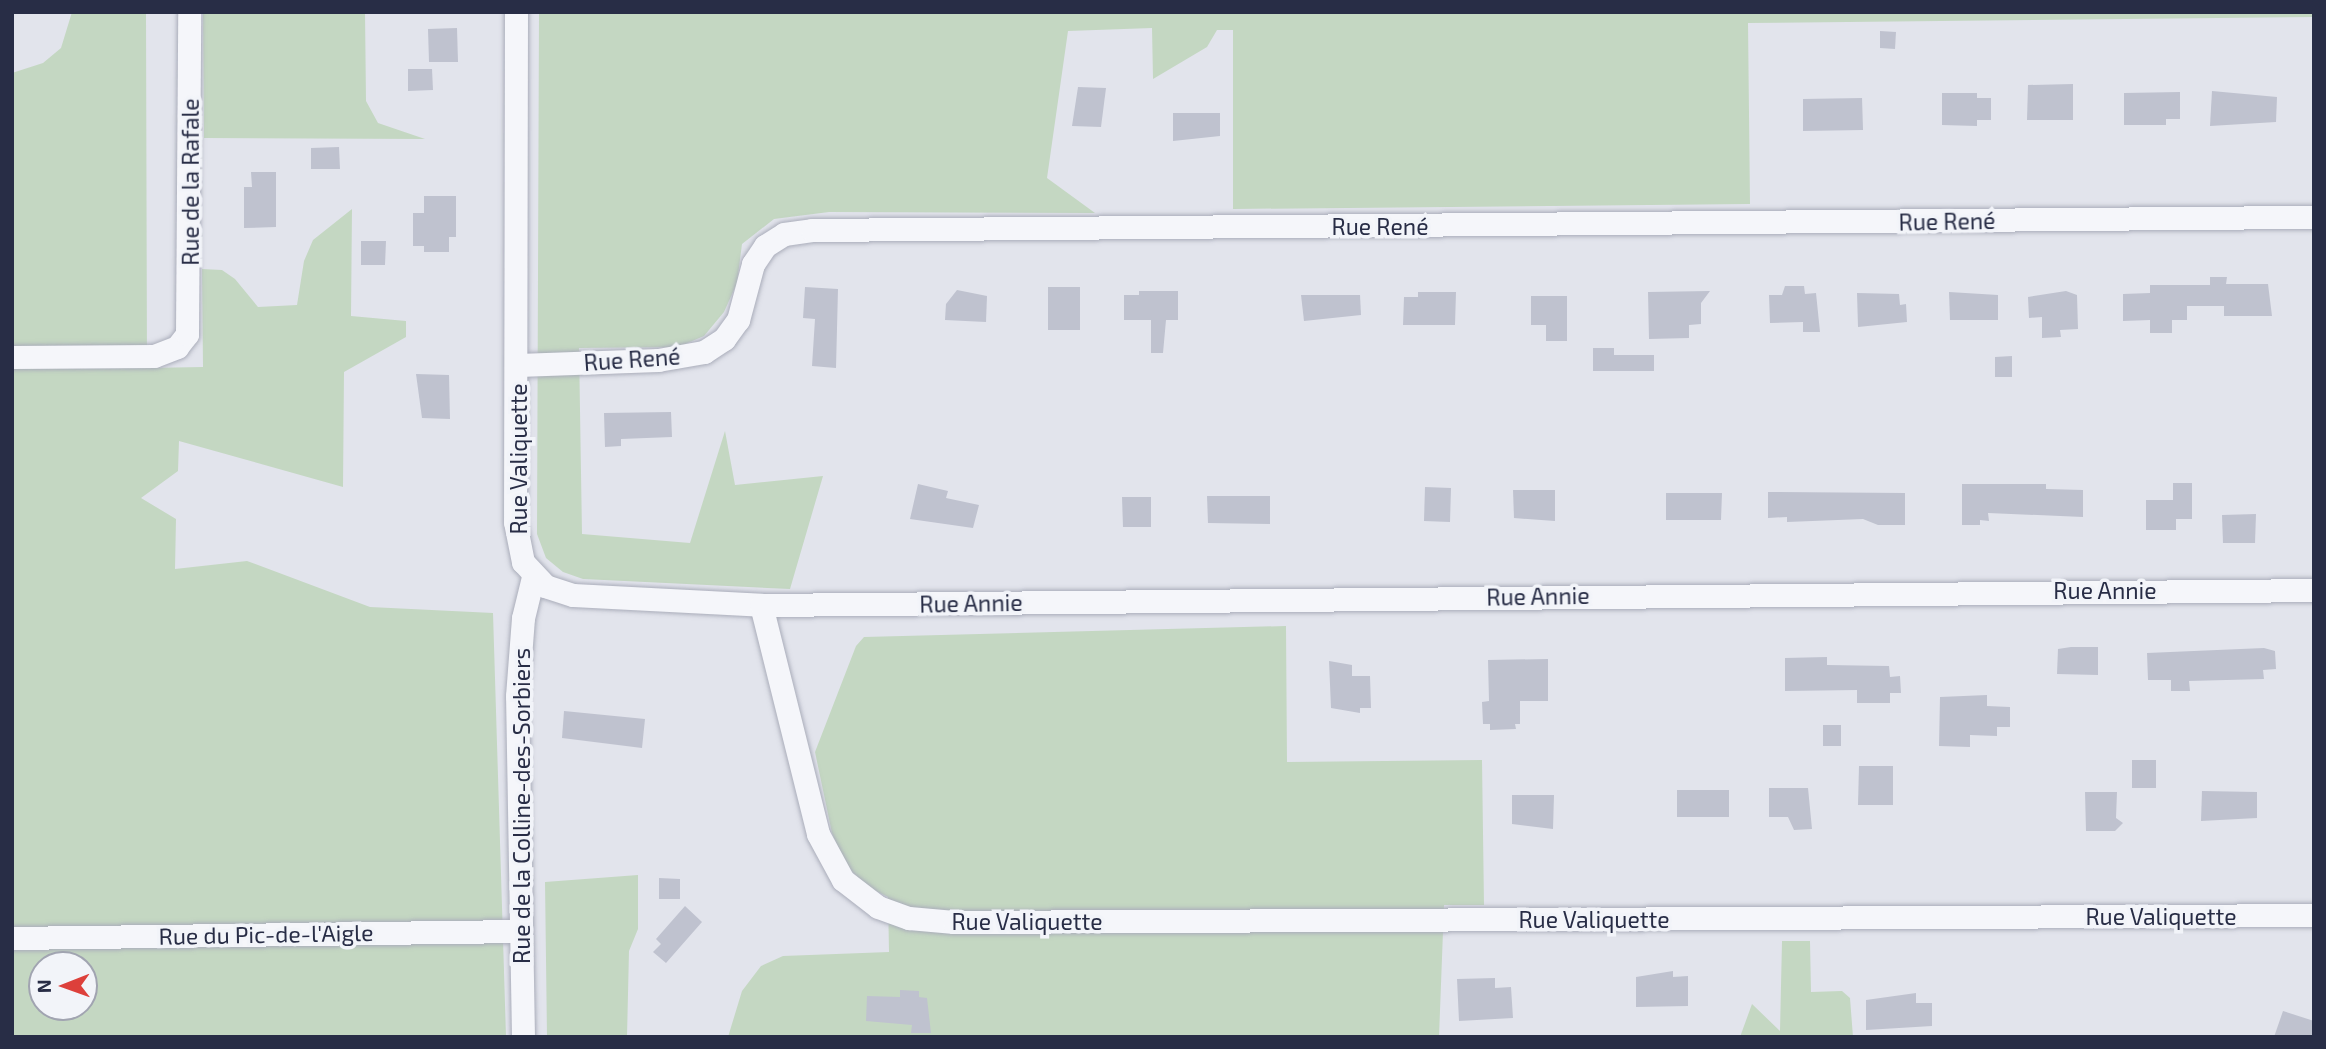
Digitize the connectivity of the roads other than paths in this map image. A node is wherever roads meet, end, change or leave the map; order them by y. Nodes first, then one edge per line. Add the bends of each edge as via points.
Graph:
1 (190, 12) edge
2 (516, 12) edge
3 (2314, 217) edge
4 (12, 357) edge
5 (518, 365) junction
6 (533, 577) junction
7 (2314, 590) edge
8 (761, 605) junction
9 (2314, 915) edge
10 (520, 931) junction
11 (12, 937) edge
12 (523, 1037) edge

1 - 4 street, Rue de la Rafale via 190,326 177,347 155,356
2 - 5 street, Rue Valiquette
3 - 5 street, Rue René via 812,230 784,234 765,246 753,264 738,320 724,339 704,352 658,360
5 - 6 street, Rue Valiquette via 516,539
6 - 8 street via 573,595
6 - 10 street, Rue de la Colline-des-Sorbiers via 519,655
7 - 8 street, Rue Annie
8 - 9 street, Rue Valiquette via 808,802 827,853 853,890 878,907 909,918 981,922
10 - 11 street, Rue du Pic-de-l'Aigle
10 - 12 street, Rue de la Colline-des-Sorbiers

